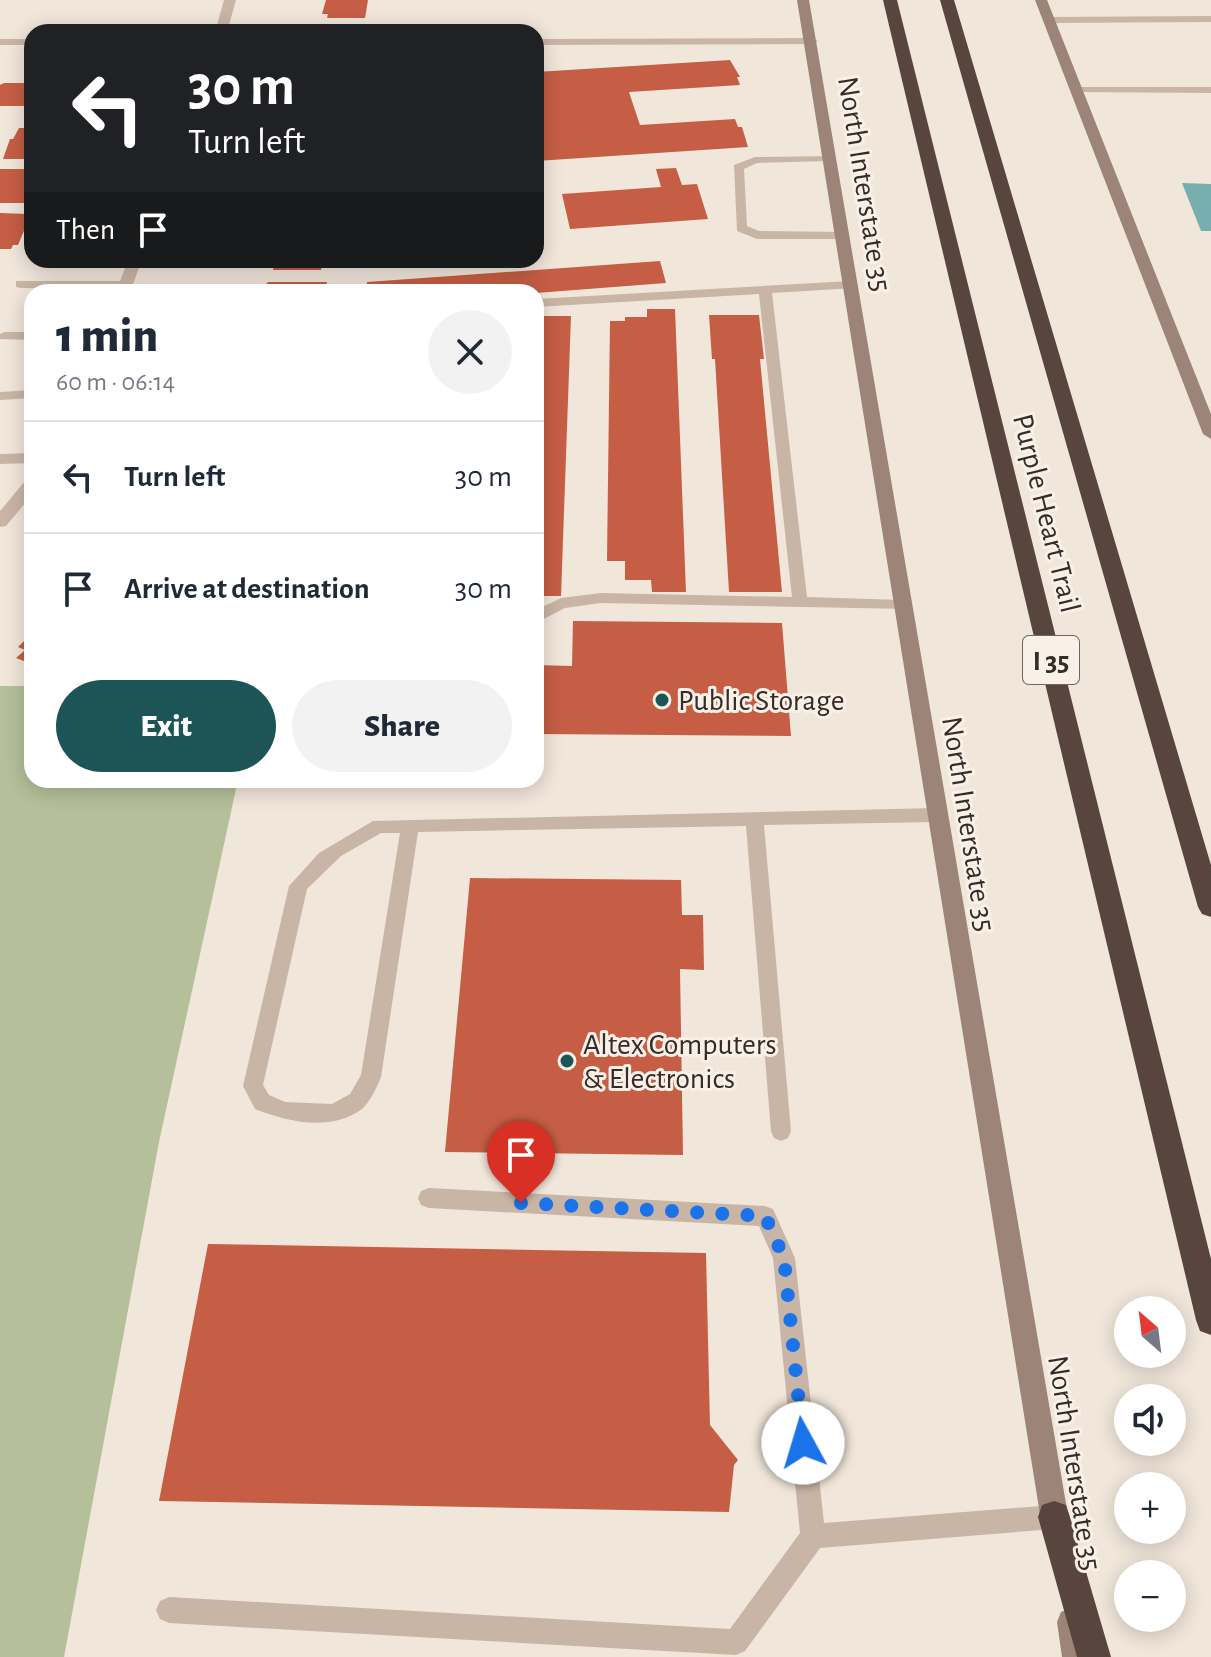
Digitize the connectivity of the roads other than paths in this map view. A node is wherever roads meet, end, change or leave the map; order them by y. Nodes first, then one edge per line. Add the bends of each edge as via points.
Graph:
1 (230, 0) edge
2 (803, 0) edge
3 (890, 0) edge
4 (947, 0) edge
5 (1041, 0) edge
6 (1211, 19) edge
7 (1049, 20) junction
8 (223, 24) edge
9 (812, 41) junction
10 (0, 42) edge
11 (24, 42) edge
12 (544, 42) edge
13 (1076, 90) junction
14 (1211, 90) edge
15 (829, 158) junction
16 (842, 236) junction
17 (21, 284) dead end
18 (24, 284) edge
19 (850, 285) junction
20 (765, 289) junction
21 (544, 303) edge
22 (5, 336) dead end
23 (24, 336) edge
24 (24, 394) edge
25 (0, 396) edge
26 (1211, 434) edge
27 (24, 458) edge
28 (0, 459) edge
29 (24, 494) edge
30 (0, 522) edge
31 (800, 601) junction
32 (903, 605) junction
33 (544, 613) edge
34 (937, 815) junction
35 (754, 819) junction
36 (410, 826) junction
37 (1211, 907) edge
38 (781, 1131) dead end
39 (429, 1198) dead end
40 (1211, 1320) edge
41 (1054, 1517) junction
42 (813, 1536) junction
43 (169, 1610) dead end
44 (1076, 1657) edge
45 (1094, 1657) edge

1 - 8 street
2 - 9 main road, North Interstate 35
3 - 40 highway, Purple Heart Trail / I 35
4 - 37 highway, Purple Heart Trail
5 - 7 main road
6 - 7 lane
7 - 13 main road
9 - 12 street
9 - 15 main road, North Interstate 35
10 - 11 street
13 - 14 lane
13 - 26 main road
15 - 16 main road, North Interstate 35
15 - 16 lane via 755,160 738,167 741,228 757,235
16 - 19 main road, North Interstate 35
17 - 18 lane
19 - 20 lane
19 - 32 main road, North Interstate 35
20 - 21 lane
20 - 31 lane
22 - 23 lane
24 - 25 lane
27 - 28 lane
29 - 30 street
31 - 32 lane
31 - 33 lane via 601,598 561,603
32 - 34 main road, North Interstate 35
34 - 35 lane
34 - 41 main road, North Interstate 35
35 - 36 lane
35 - 38 lane
36 - 36 lane via 379,826 351,839 318,862 298,886 253,1086 262,1102 284,1111 334,1113 357,1101 371,1077
39 - 42 lane via 765,1216 784,1258
41 - 42 lane
41 - 44 main road, North Interstate 35
41 - 45 highway
42 - 43 lane via 736,1642

